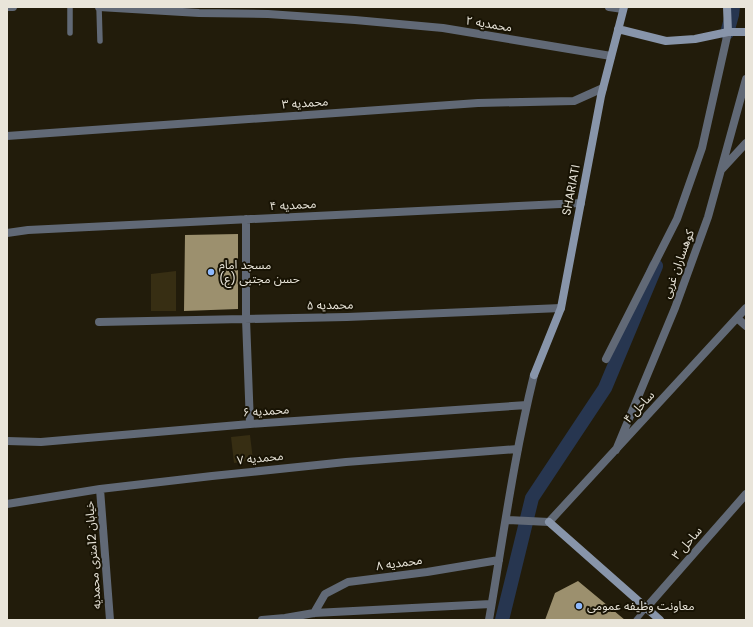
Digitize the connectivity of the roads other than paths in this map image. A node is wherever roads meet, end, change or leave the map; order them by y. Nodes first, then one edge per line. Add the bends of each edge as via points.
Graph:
1 (7, 7) edge
2 (13, 7) edge
3 (70, 7) edge
4 (99, 7) edge
5 (609, 7) edge
6 (727, 7) edge
7 (623, 8) edge
8 (618, 29) junction
9 (728, 32) junction
10 (746, 32) edge
11 (70, 33) dead end
12 (100, 41) dead end
13 (611, 56) junction
14 (746, 79) edge
15 (603, 88) junction
16 (7, 136) edge
17 (746, 143) edge
18 (721, 171) junction
19 (581, 203) junction
20 (246, 219) junction
21 (7, 233) edge
22 (561, 308) junction
23 (746, 308) edge
24 (737, 318) junction
25 (246, 319) junction
26 (99, 322) dead end
27 (746, 326) edge
28 (606, 359) dead end
29 (526, 405) junction
30 (250, 424) junction
31 (7, 441) edge
32 (518, 448) junction
33 (616, 450) junction
34 (100, 489) junction
35 (746, 494) edge
36 (7, 504) edge
37 (508, 520) junction
38 (549, 522) junction
39 (499, 560) junction
40 (491, 604) junction
41 (646, 608) junction
42 (314, 613) junction
43 (110, 620) edge
44 (262, 620) edge
45 (489, 620) edge
46 (636, 620) edge
47 (660, 620) edge

1 - 2 street
3 - 11 lane
4 - 12 lane
4 - 13 street, محمدیه ۲ via 268,14 443,28
5 - 7 street
6 - 9 street, کوهساران غربی
7 - 8 street, SHARIATI
8 - 9 street via 666,41 695,39
8 - 13 street, SHARIATI
9 - 10 street
9 - 28 street, کوهساران غربی via 702,148 677,219
13 - 15 street, SHARIATI
14 - 18 street, کوهساران غربی
15 - 16 street, محمدیه ۳ via 574,101 478,103
15 - 19 street, SHARIATI
17 - 18 street
18 - 33 street, کوهساران غربی via 708,217 675,308
19 - 20 street, محمدیه ۴
19 - 22 street, SHARIATI
20 - 21 street, محمدیه ۴
20 - 25 street
22 - 25 street, محمدیه ۵
22 - 29 street, SHARIATI via 534,375
23 - 24 street, ساحل ۴
24 - 27 street
24 - 33 street, ساحل ۴
25 - 26 street, محمدیه ۵
25 - 30 street
29 - 30 street, محمدیه ۶
29 - 32 street
30 - 31 street, محمدیه ۶ via 41,442
32 - 34 street, محمدیه ۷ via 346,462
32 - 37 street
33 - 38 street, ساحل ۴
34 - 36 street, محمدیه ۷
34 - 43 street, خیابان 12متری محمدیه
35 - 41 street, ساحل ۳
37 - 38 street
37 - 39 street
38 - 41 street
39 - 40 street
39 - 42 street, محمدیه ۸ via 348,582 325,594
40 - 42 street
40 - 45 street
41 - 46 lane
41 - 47 street
42 - 44 street

